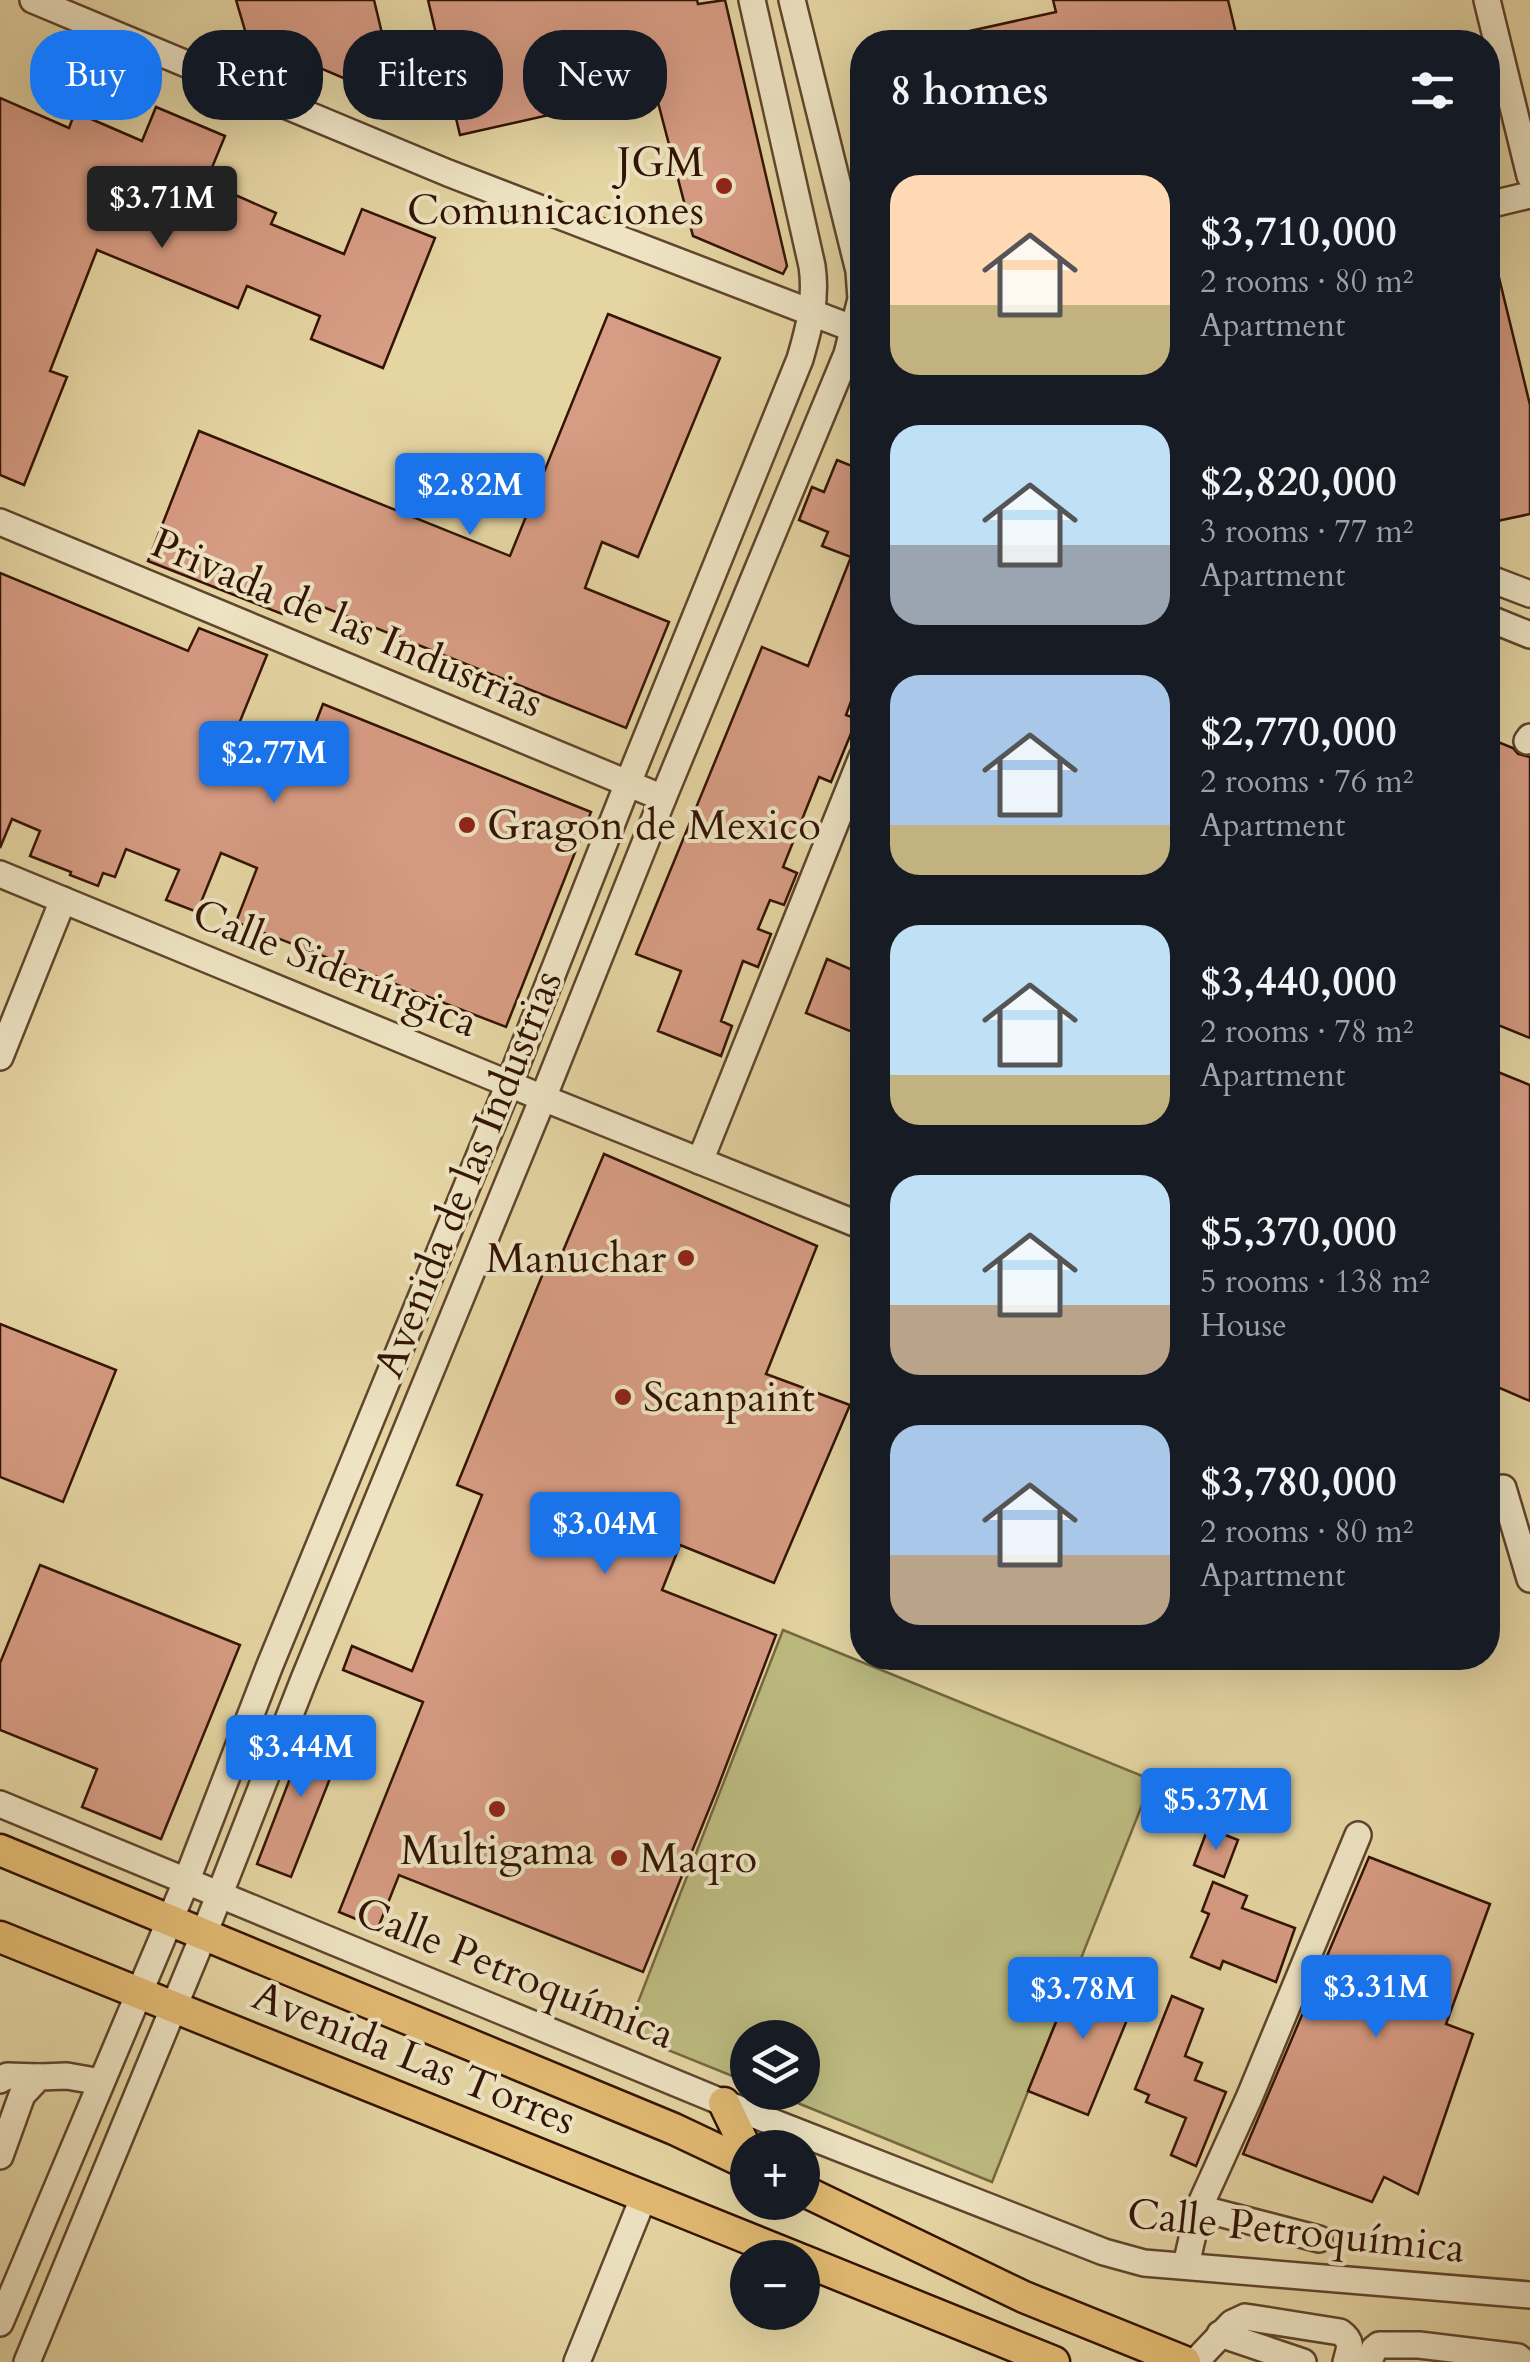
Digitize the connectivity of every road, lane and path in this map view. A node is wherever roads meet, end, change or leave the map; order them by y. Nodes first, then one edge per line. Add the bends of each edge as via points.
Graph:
1 (33, 0) edge
2 (752, 0) edge
3 (792, 0) edge
4 (1487, 0) edge
5 (76, 8) edge
6 (1494, 30) edge
7 (1500, 53) edge
8 (1530, 176) edge
9 (1530, 195) edge
10 (1500, 202) edge
11 (850, 235) edge
12 (812, 313) junction
13 (850, 328) edge
14 (850, 346) edge
15 (0, 522) edge
16 (1500, 583) edge
17 (1530, 594) edge
18 (1500, 623) edge
19 (1530, 637) edge
20 (628, 783) junction
21 (850, 787) edge
22 (663, 798) junction
23 (0, 874) edge
24 (64, 900) junction
25 (0, 1057) edge
26 (509, 1084) junction
27 (543, 1098) junction
28 (700, 1162) junction
29 (850, 1221) edge
30 (1500, 1487) edge
31 (1500, 1498) edge
32 (1530, 1500) edge
33 (1530, 1579) edge
34 (270, 1665) junction
35 (304, 1679) junction
36 (0, 1804) edge
37 (1358, 1834) dead end
38 (0, 1850) edge
39 (186, 1882) junction
40 (219, 1894) junction
41 (170, 1920) junction
42 (204, 1934) junction
43 (0, 1936) edge
44 (138, 1993) junction
45 (174, 2007) junction
46 (39, 2076) junction
47 (0, 2080) edge
48 (101, 2082) junction
49 (724, 2103) junction
50 (737, 2130) edge
51 (730, 2155) edge
52 (0, 2156) edge
53 (62, 2176) junction
54 (98, 2189) junction
55 (644, 2196) junction
56 (820, 2199) edge
57 (1199, 2208) junction
58 (1319, 2239) dead end
59 (753, 2240) edge
60 (1186, 2266) junction
61 (820, 2267) edge
62 (1530, 2295) edge
63 (0, 2322) edge
64 (1220, 2334) junction
65 (583, 2358) edge
66 (27, 2362) edge
67 (1054, 2362) edge
68 (1185, 2362) edge
69 (1195, 2362) edge
70 (1303, 2362) edge
71 (1346, 2362) edge
72 (1369, 2362) edge
73 (1524, 2362) edge

1 - 5 street
2 - 12 street, Avenida de las Industrias via 812,266
3 - 11 street, Avenida de las Industrias
4 - 6 street
5 - 12 street via 448,174
7 - 8 street
9 - 10 street
12 - 13 street
12 - 20 street, Avenida de las Industrias via 800,359
14 - 22 street, Avenida de las Industrias
15 - 20 street, Privada de las Industrias
16 - 17 street
18 - 19 street
20 - 22 street, Privada de las Industrias
20 - 26 street, Avenida de las Industrias
21 - 28 street
22 - 27 street, Avenida de las Industrias
23 - 24 street, Calle Siderúrgica
24 - 25 street
24 - 26 street, Calle Siderúrgica
26 - 27 street, Calle Siderúrgica
26 - 34 street, Avenida de las Industrias
27 - 28 street, Calle Siderúrgica
27 - 35 street, Avenida de las Industrias
28 - 29 street, Calle Siderúrgica
30 - 32 street
31 - 33 street
34 - 35 street
34 - 39 street, Avenida de las Industrias
35 - 40 street, Avenida de las Industrias
36 - 39 street, Calle Petroquímica
37 - 57 street
38 - 41 main road, Avenida Las Torres
39 - 40 street, Calle Petroquímica
39 - 41 street, Avenida de las Industrias
40 - 42 street, Avenida de las Industrias
40 - 49 street, Calle Petroquímica
41 - 42 main road, Avenida Las Torres
41 - 44 street, Avenida de las Industrias
42 - 45 street, Avenida de las Industrias
42 - 51 main road, Avenida Las Torres
43 - 44 main road, Avenida Las Torres
44 - 45 main road, Avenida Las Torres
44 - 48 street, Avenida de las Industrias
45 - 54 street, Avenida de las Industrias
45 - 55 main road, Avenida Las Torres
46 - 47 street
46 - 48 street
46 - 52 street via 22,2094
48 - 53 street, Avenida de las Industrias
49 - 50 main road
49 - 60 street, Calle Petroquímica via 1104,2252
53 - 54 street
53 - 63 street, Avenida de las Industrias
54 - 66 street, Avenida de las Industrias
55 - 59 main road, Avenida Las Torres
55 - 65 street
56 - 68 main road via 1024,2297
57 - 58 street
57 - 60 street
60 - 62 street, Calle Petroquímica
61 - 67 main road, Avenida Las Torres
64 - 69 street
64 - 70 street
64 - 71 street via 1245,2317 1318,2326 1349,2339
72 - 73 street via 1380,2345 1420,2345

